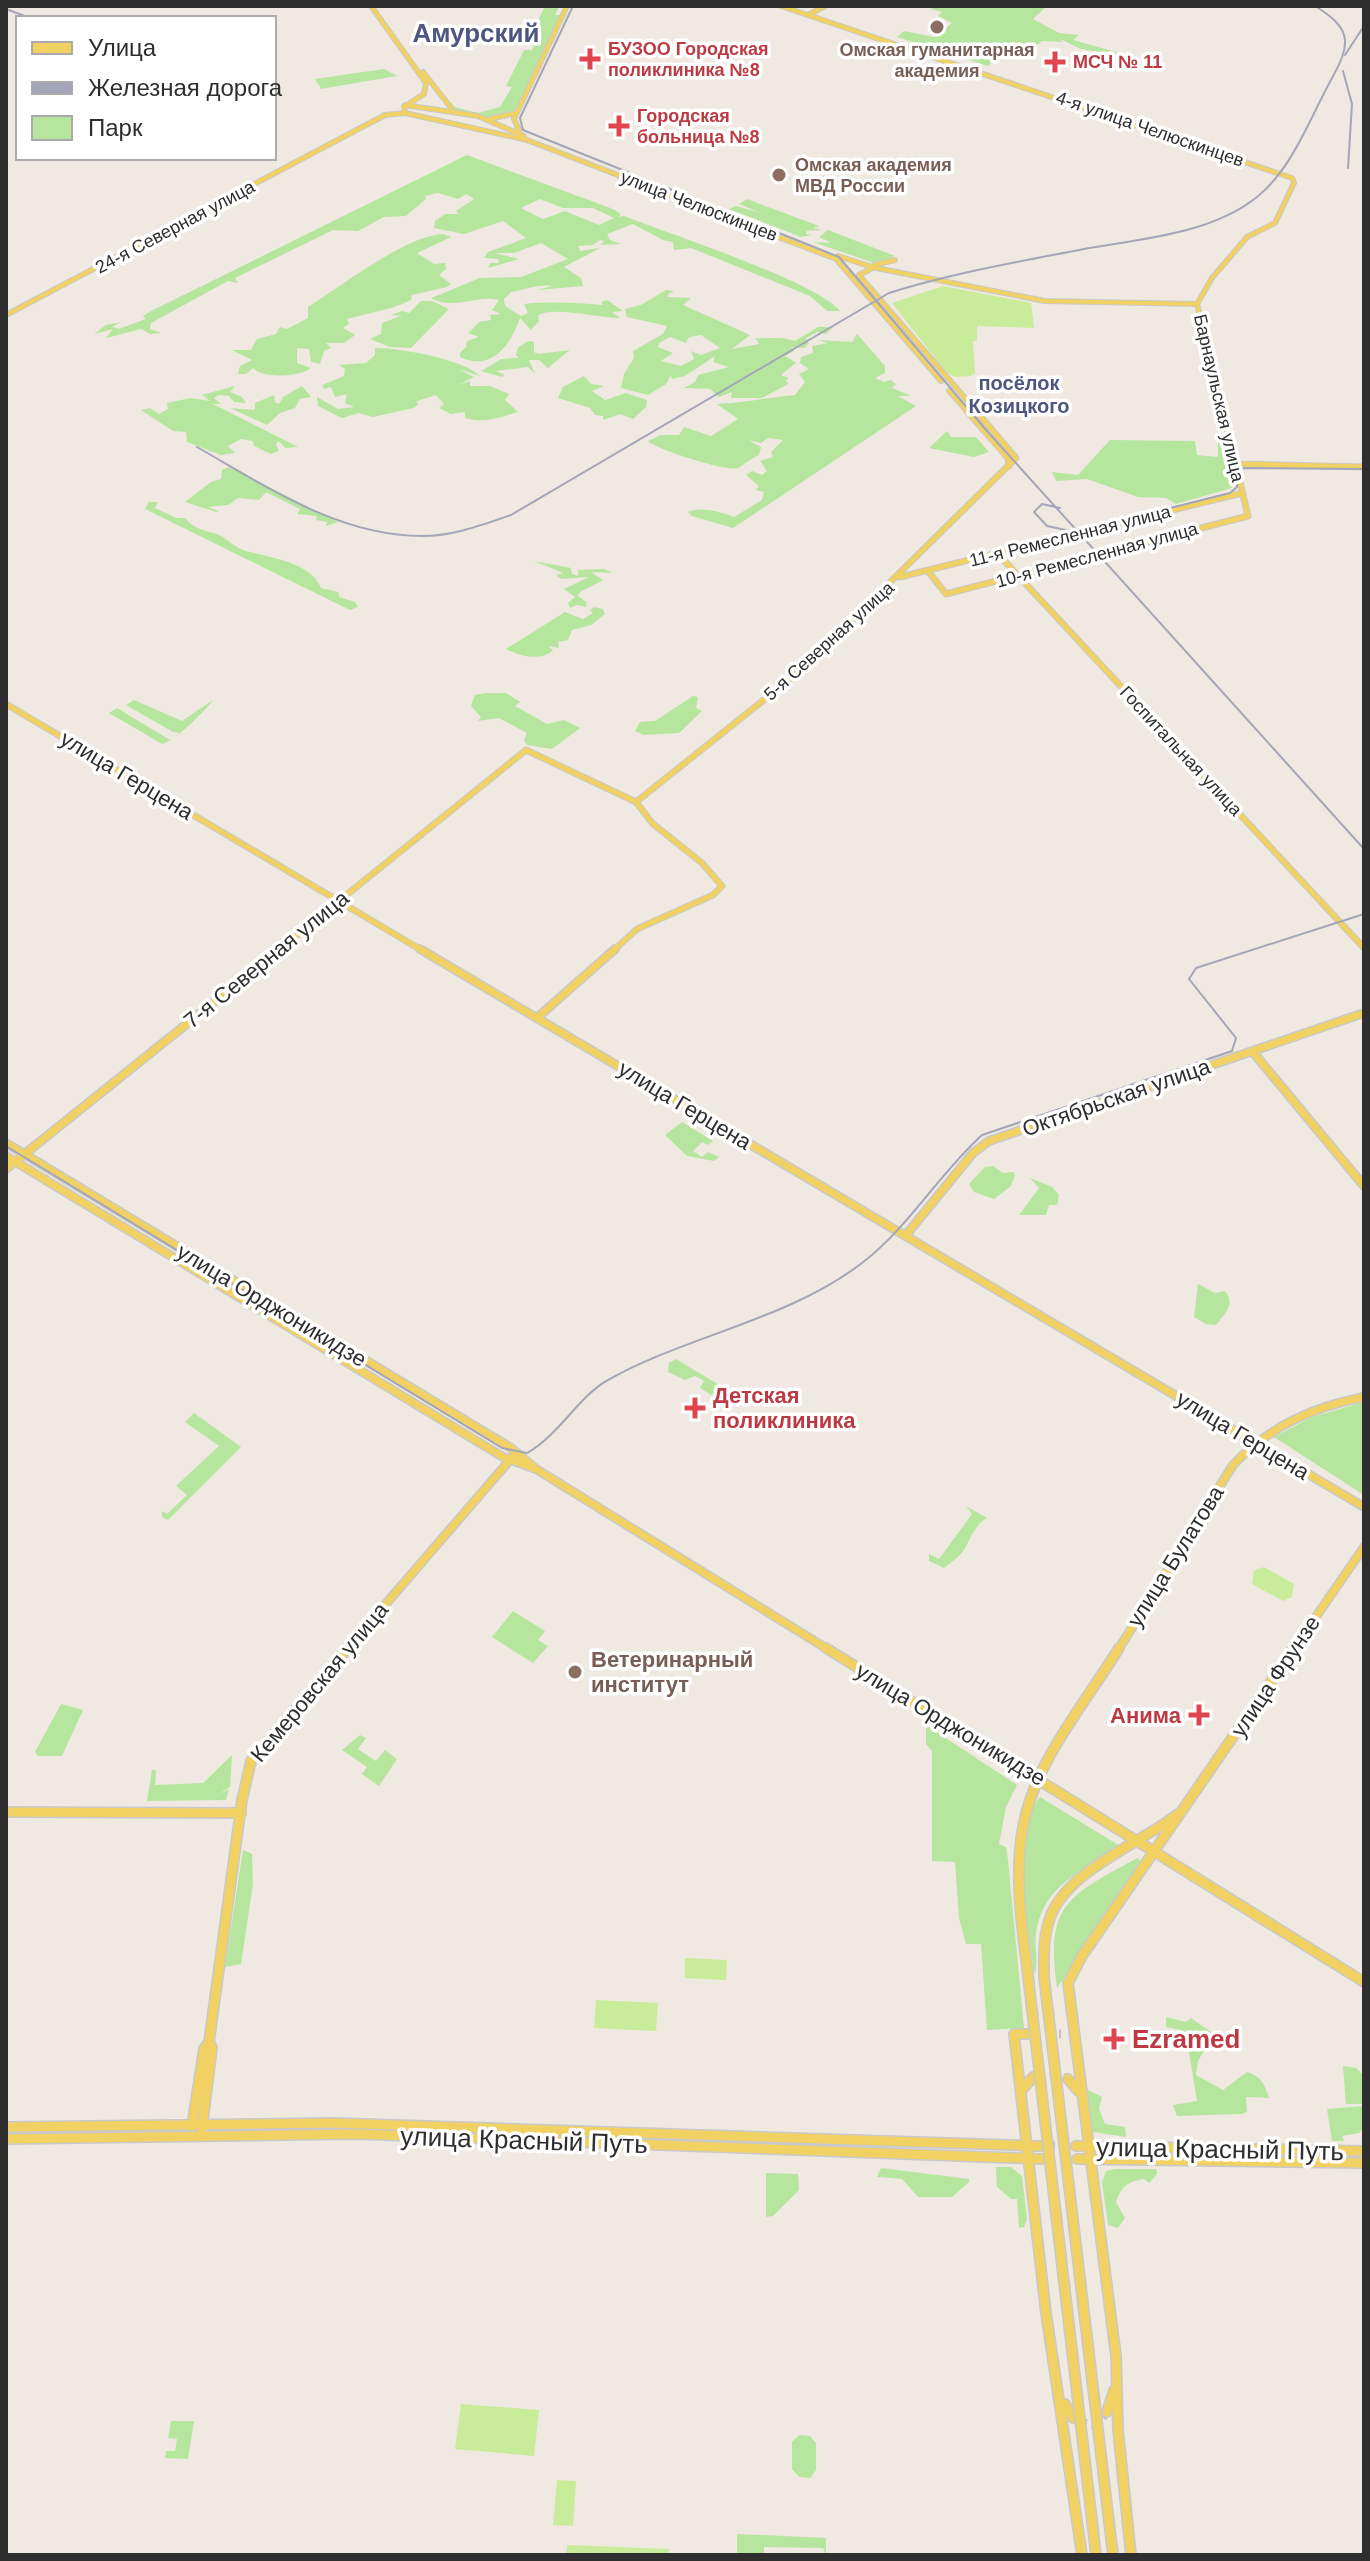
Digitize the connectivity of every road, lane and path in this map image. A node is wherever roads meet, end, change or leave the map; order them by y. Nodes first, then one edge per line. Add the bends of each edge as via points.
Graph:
1 (374, 6) edge
2 (567, 6) edge
3 (781, 6) edge
4 (825, 6) edge
5 (808, 15) junction
6 (426, 80) junction
7 (404, 106) junction
8 (458, 111) junction
9 (518, 112) junction
10 (405, 113) junction
11 (385, 115) junction
12 (485, 119) junction
13 (498, 125) junction
14 (516, 130) junction
15 (487, 131) junction
16 (498, 133) junction
17 (543, 145) junction
18 (834, 256) junction
19 (895, 260) dead end
20 (859, 263) junction
21 (874, 267) junction
22 (859, 273) junction
23 (852, 274) junction
24 (1197, 304) junction
25 (6, 315) edge
26 (988, 431) junction
27 (1009, 466) joint
28 (1236, 466) junction
29 (1364, 468) edge
30 (1242, 493) junction
31 (1248, 516) joint
32 (921, 554) junction
33 (998, 554) junction
34 (938, 569) junction
35 (928, 571) junction
36 (1018, 576) junction
37 (898, 577) junction
38 (6, 704) edge
39 (636, 802) junction
40 (339, 900) junction
41 (1364, 948) edge
42 (1364, 1013) edge
43 (538, 1017) junction
44 (1252, 1051) junction
45 (6, 1143) edge
46 (25, 1153) junction
47 (6, 1156) edge
48 (15, 1161) junction
49 (6, 1169) edge
50 (1364, 1186) edge
51 (906, 1235) junction
52 (1364, 1397) edge
53 (1256, 1442) junction
54 (513, 1457) junction
55 (1364, 1507) edge
56 (1364, 1547) edge
57 (1039, 1778) junction
58 (1188, 1805) junction
59 (6, 1812) edge
60 (241, 1813) junction
61 (1142, 1842) junction
62 (1157, 1851) junction
63 (1364, 1982) edge
64 (1027, 2034) dead end
65 (1033, 2077) dead end
66 (1068, 2079) tunnel mouth
67 (1021, 2091) junction
68 (1080, 2093) junction
69 (197, 2123) junction
70 (6, 2127) edge
71 (196, 2136) junction
72 (566, 2136) junction
73 (6, 2139) edge
74 (1028, 2146) junction
75 (1040, 2146) tunnel mouth
76 (1076, 2146) tunnel mouth
77 (1087, 2147) junction
78 (1364, 2151) edge
79 (1030, 2159) junction
80 (1042, 2159) dead end
81 (1077, 2159) dead end
82 (1089, 2159) junction
83 (1364, 2163) edge
84 (1116, 2381) junction
85 (1062, 2399) junction
86 (1107, 2412) dead end
87 (1073, 2418) dead end
88 (1082, 2555) edge
89 (1096, 2555) edge
90 (1113, 2555) edge
91 (1131, 2555) edge

1 - 6 main road
2 - 9 main road
3 - 5 main road, 4-я улица Челюскинцев
4 - 5 main road
5 - 24 main road, 4-я улица Челюскинцев via 1290,176 1294,183 1272,225 1247,237
6 - 7 main road, 24-я Северная улица via 424,94
6 - 8 main road
7 - 8 main road
7 - 10 main road
7 - 11 main road, 24-я Северная улица
8 - 12 main road
9 - 12 main road
9 - 14 main road
10 - 11 main road, 24-я Северная улица
10 - 15 main road, 24-я Северная улица
11 - 25 main road, 24-я Северная улица
12 - 13 main road
13 - 14 main road
13 - 15 main road via 500,129
14 - 16 main road
14 - 17 main road
15 - 16 main road, 24-я Северная улица
16 - 17 main road
17 - 18 main road, улица Челюскинцев
18 - 20 main road
18 - 21 main road
18 - 23 main road, улица Челюскинцев
19 - 20 main road
20 - 21 main road
21 - 22 main road
21 - 24 main road via 1045,301
22 - 23 main road
22 - 26 main road, улица Челюскинцев
23 - 26 main road, улица Челюскинцев
24 - 28 main road, Барнаульская улица
26 - 27 main road, улица Челюскинцев via 1016,457
27 - 32 main road, 5-я Северная улица
28 - 29 main road
28 - 30 main road, Барнаульская улица
30 - 31 main road, Барнаульская улица
30 - 33 main road, 11-я Ремесленная улица
31 - 36 main road, 10-я Ремесленная улица
32 - 34 main road via 920,566
32 - 37 main road, 5-я Северная улица
33 - 34 main road, 11-я Ремесленная улица
33 - 36 main road, Госпитальная улица
34 - 35 main road, 11-я Ремесленная улица
35 - 36 main road, 10-я Ремесленная улица via 946,594
35 - 37 main road, 11-я Ремесленная улица
36 - 41 main road, Госпитальная улица
37 - 39 main road, 5-я Северная улица via 792,679
38 - 40 main road, улица Герцена
39 - 40 main road, 7-я Северная улица via 526,750
39 - 43 main road via 721,889 637,929
40 - 43 main road, улица Герцена
40 - 46 main road, 7-я Северная улица
42 - 44 main road, Октябрьская улица
43 - 51 main road, улица Герцена
44 - 50 main road
44 - 51 main road, Октябрьская улица via 989,1141 973,1153
45 - 46 main road, улица Орджоникидзе
46 - 48 main road, 7-я Северная улица
46 - 54 main road, улица Орджоникидзе
47 - 48 main road, улица Орджоникидзе
48 - 49 main road, 7-я Северная улица
48 - 54 main road, улица Орджоникидзе
51 - 53 main road, улица Герцена
52 - 53 main road, улица Булатова via 1287,1422
53 - 55 main road, улица Герцена
53 - 57 main road, улица Булатова via 1215,1490
54 - 57 main road, улица Орджоникидзе
54 - 60 main road, Кемеровская улица via 254,1755
56 - 58 main road, улица Фрунзе
57 - 61 main road, улица Орджоникидзе
57 - 89 main road, улица Булатова, bridge via 1017,1847
58 - 61 main road, улица Фрунзе
58 - 62 main road, улица Фрунзе
59 - 60 main road
60 - 69 main road, Кемеровская улица
61 - 62 main road, улица Орджоникидзе
61 - 90 main road, улица Фрунзе, bridge via 1063,1890 1046,1921 1044,1977
62 - 63 main road, улица Орджоникидзе
62 - 68 main road, улица Фрунзе via 1072,1971 1066,2034
64 - 67 main road via 1014,2034
65 - 67 main road
66 - 68 main road
67 - 74 main road
68 - 77 main road, улица Фрунзе
69 - 70 main road, улица Красный Путь
69 - 71 main road, Кемеровская улица
69 - 72 main road, улица Красный Путь via 365,2123
71 - 72 main road, улица Красный Путь
71 - 73 main road, улица Красный Путь
72 - 74 main road, улица Красный Путь
72 - 79 main road, улица Красный Путь
74 - 75 main road, улица Красный Путь
74 - 79 main road
76 - 77 main road, улица Красный Путь
77 - 78 main road, улица Красный Путь
77 - 82 main road, улица Фрунзе
79 - 80 main road, улица Красный Путь
79 - 85 main road via 1048,2325
81 - 82 main road, улица Красный Путь
82 - 83 main road, улица Красный Путь
82 - 84 main road, улица Фрунзе
84 - 86 main road
84 - 91 main road, улица Фрунзе
85 - 87 main road
85 - 88 main road

